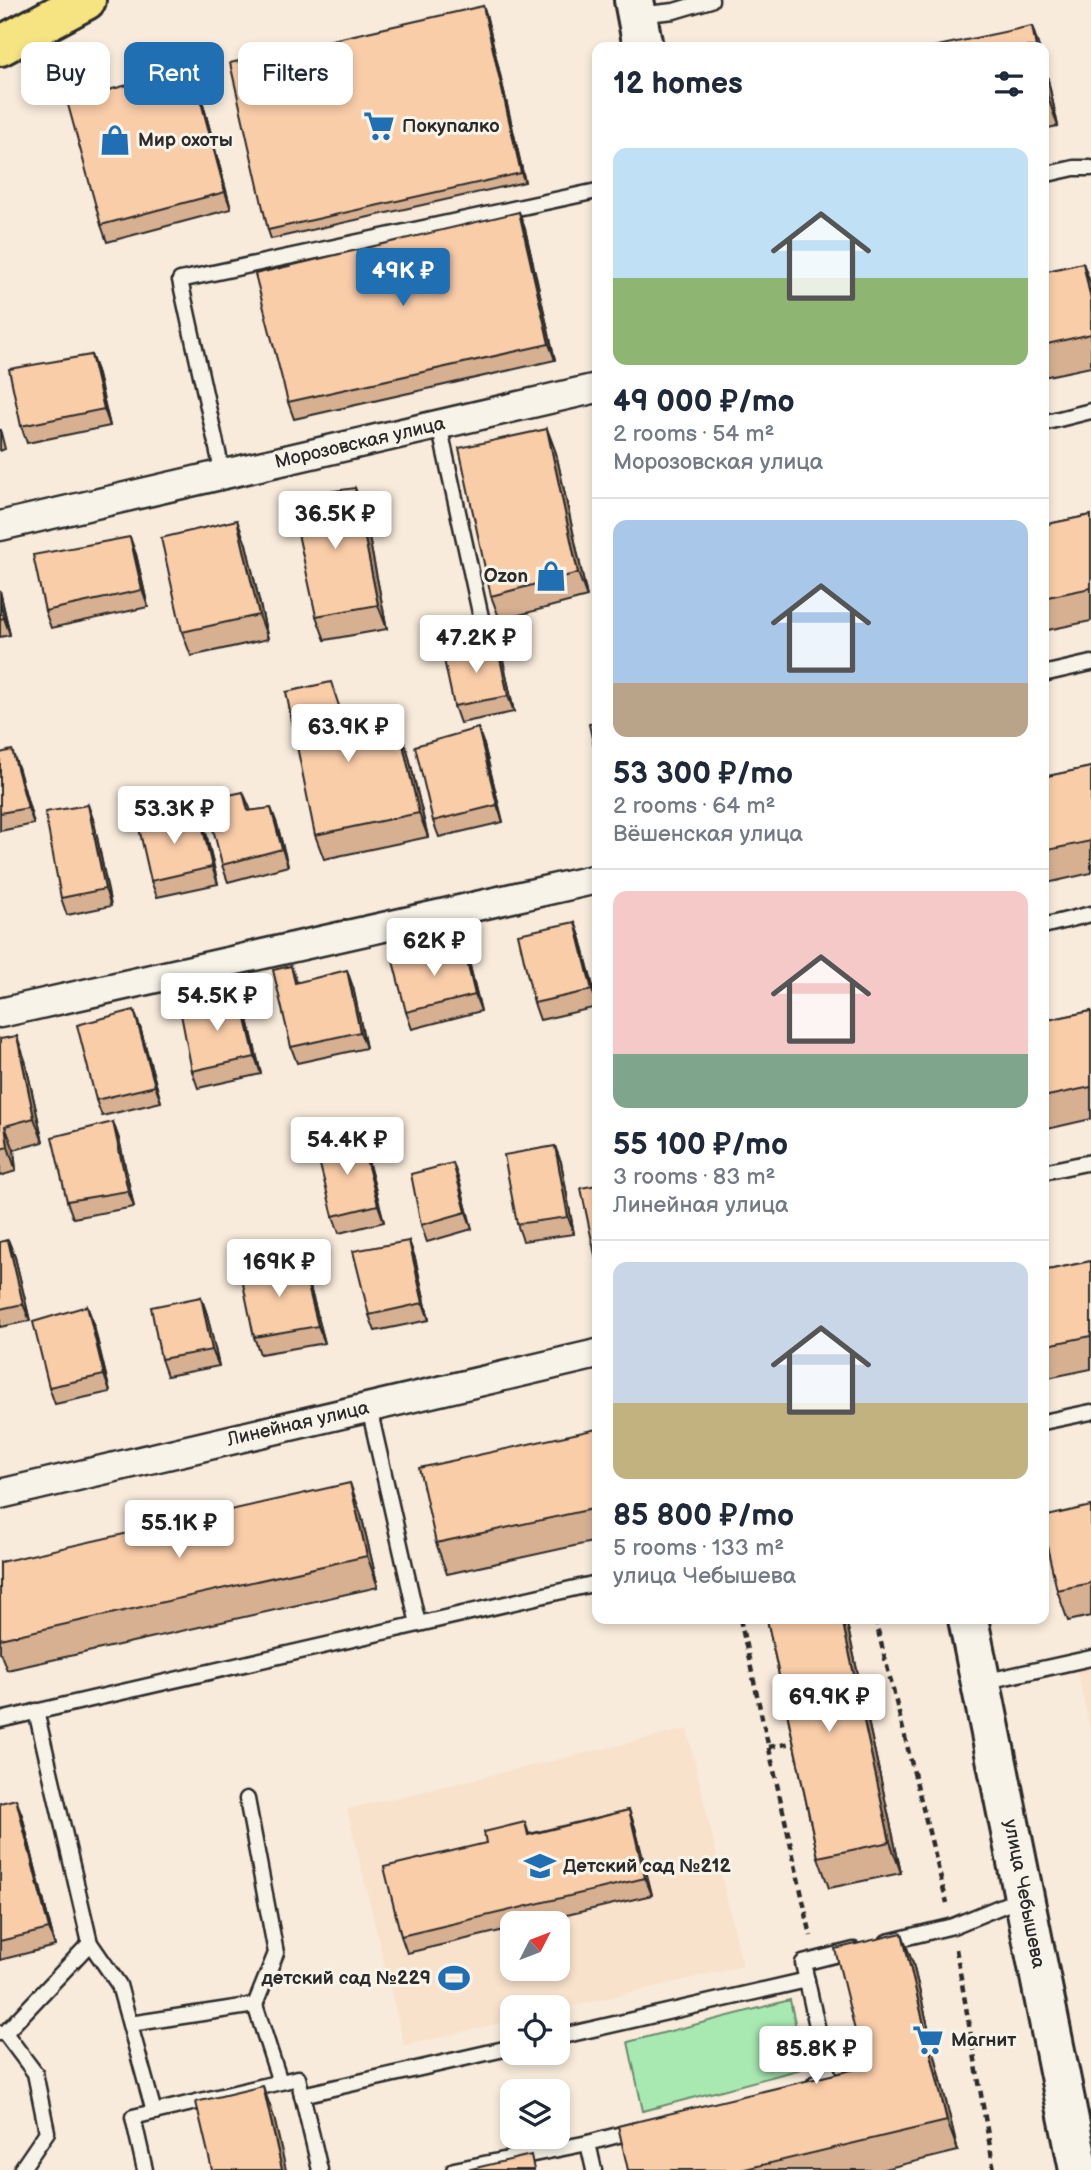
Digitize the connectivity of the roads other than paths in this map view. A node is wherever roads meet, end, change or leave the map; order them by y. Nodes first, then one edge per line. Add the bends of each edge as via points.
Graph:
1 (86, 0) edge
2 (711, 0) edge
3 (638, 21) edge
4 (0, 46) edge
5 (1091, 168) edge
6 (1049, 174) edge
7 (592, 192) edge
8 (592, 389) edge
9 (1091, 411) edge
10 (1049, 422) edge
11 (439, 425) junction
12 (223, 475) junction
13 (0, 526) edge
14 (484, 631) dead end
15 (1091, 663) edge
16 (1049, 673) edge
17 (592, 880) edge
18 (1091, 914) edge
19 (1049, 924) edge
20 (0, 1013) edge
21 (1091, 1161) edge
22 (1049, 1171) edge
23 (592, 1355) edge
24 (369, 1408) junction
25 (1091, 1412) edge
26 (1049, 1421) edge
27 (0, 1494) edge
28 (592, 1584) edge
29 (418, 1624) junction
30 (969, 1624) edge
31 (1091, 1658) edge
32 (982, 1682) junction
33 (36, 1711) junction
34 (0, 1720) edge
35 (247, 1799) dead end
36 (1025, 1897) junction
37 (90, 1943) junction
38 (807, 1980) junction
39 (255, 2005) junction
40 (130, 2024) junction
41 (2, 2033) edge
42 (570, 2034) edge
43 (500, 2050) edge
44 (280, 2082) junction
45 (803, 2087) edge
46 (302, 2095) junction
47 (154, 2112) junction
48 (655, 2125) edge
49 (588, 2143) junction
50 (22, 2170) edge
51 (145, 2170) edge
52 (320, 2170) edge
53 (454, 2170) edge
54 (594, 2170) edge
55 (1079, 2170) edge

1 - 4 highway
2 - 3 lane
5 - 6 lane
7 - 12 lane via 180,280
8 - 11 street, Морозовская улица
9 - 10 lane
11 - 12 street, Морозовская улица
11 - 14 lane
12 - 13 street, Морозовская улица
15 - 16 lane
17 - 20 street
18 - 19 lane
21 - 22 lane
23 - 24 street, Линейная улица
24 - 27 street, Линейная улица
24 - 29 lane
25 - 26 lane
28 - 29 lane
29 - 33 lane
30 - 32 street, улица Чебышева
31 - 32 lane
32 - 36 street, улица Чебышева
33 - 34 lane
33 - 37 lane
35 - 39 lane via 276,1953
36 - 38 lane via 953,1926 803,1963
36 - 55 street, улица Чебышева
37 - 40 lane via 119,1985
37 - 41 lane
38 - 42 lane
38 - 45 lane via 829,2080
39 - 40 lane
39 - 44 lane
40 - 47 lane
41 - 50 lane via 35,2073 47,2132
43 - 46 lane
44 - 46 lane via 298,2078
44 - 47 lane
46 - 52 lane
47 - 51 lane via 133,2117
48 - 49 lane
49 - 53 lane
49 - 54 lane

